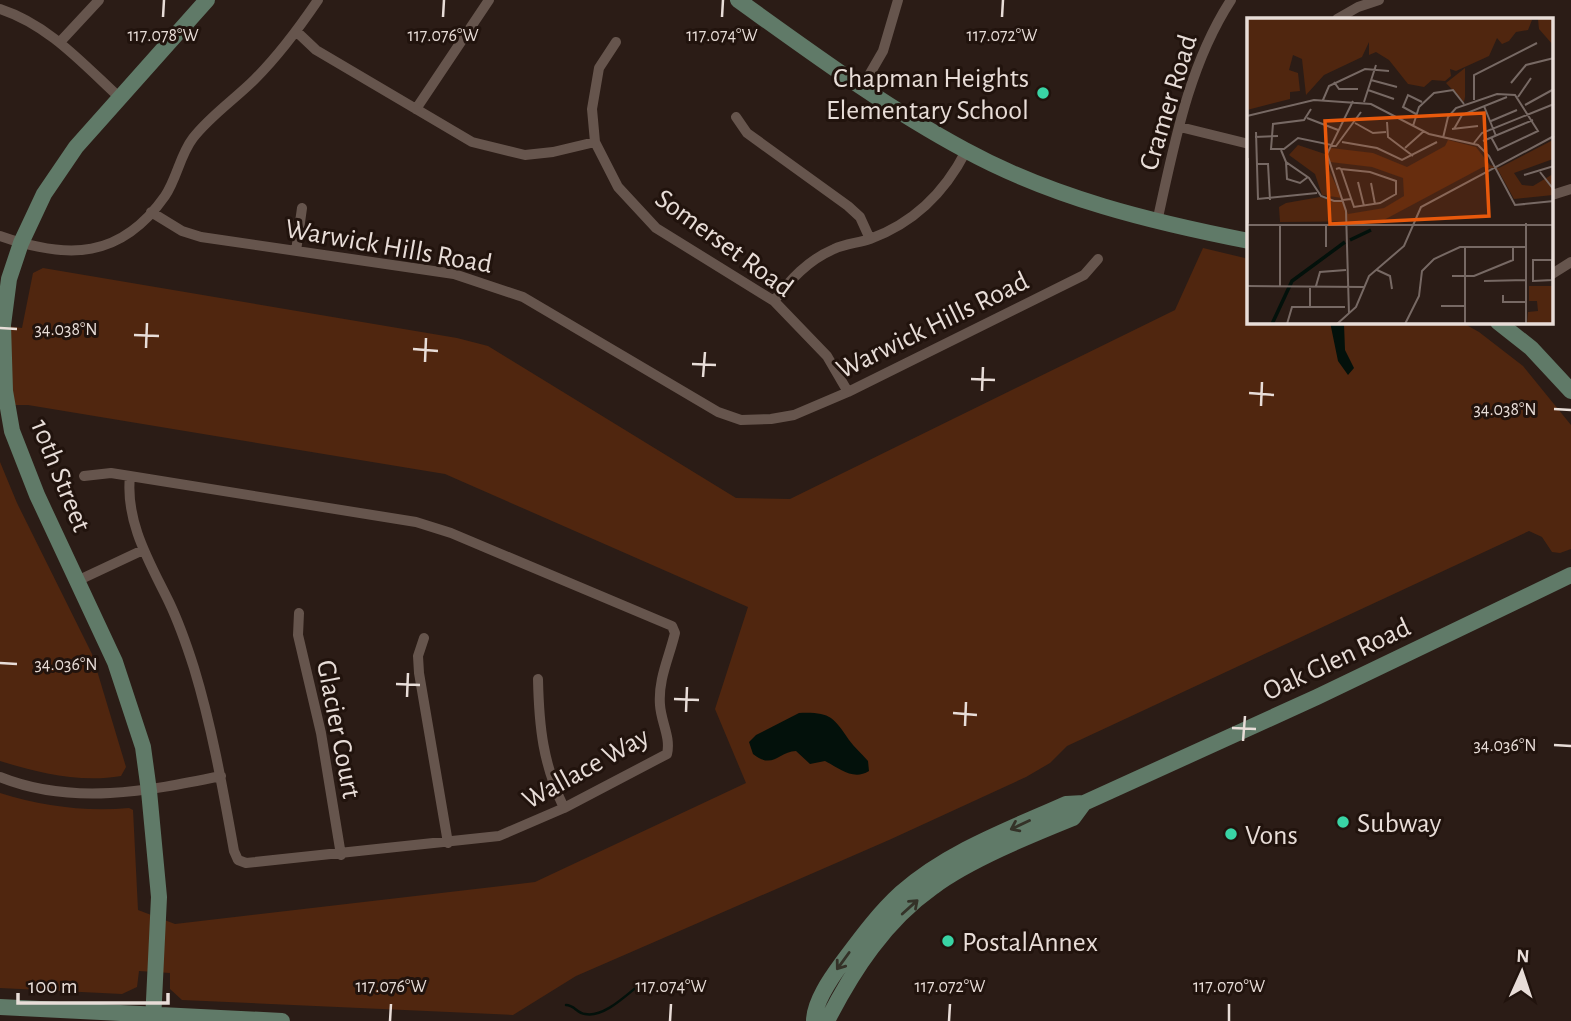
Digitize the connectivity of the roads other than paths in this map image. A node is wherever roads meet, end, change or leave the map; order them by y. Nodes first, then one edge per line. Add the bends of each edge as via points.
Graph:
1 (99, 0) edge
2 (207, 0) edge
3 (318, 0) edge
4 (489, 0) edge
5 (738, 0) edge
6 (898, 0) edge
7 (1231, 0) edge
8 (1379, 0) edge
9 (0, 9) edge
10 (1339, 18) edge
11 (297, 32) junction
12 (60, 42) junction
13 (616, 42) dead end
14 (861, 89) junction
15 (120, 98) junction
16 (416, 109) junction
17 (736, 117) dead end
18 (1180, 127) junction
19 (595, 142) junction
20 (1247, 144) edge
21 (967, 151) junction
22 (1571, 189) edge
23 (1554, 194) edge
24 (302, 208) dead end
25 (151, 212) junction
26 (1157, 222) junction
27 (0, 236) edge
28 (870, 239) junction
29 (1247, 241) edge
30 (21, 243) junction
31 (296, 251) junction
32 (1098, 260) dead end
33 (1571, 261) edge
34 (1554, 273) edge
35 (774, 301) junction
36 (1501, 324) edge
37 (848, 391) junction
38 (1571, 391) edge
39 (84, 476) dead end
40 (130, 476) junction
41 (143, 550) junction
42 (1571, 575) edge
43 (79, 580) junction
44 (299, 613) dead end
45 (424, 638) dead end
46 (538, 679) dead end
47 (221, 776) junction
48 (0, 778) edge
49 (149, 791) junction
50 (1084, 803) junction
51 (564, 808) junction
52 (448, 843) junction
53 (341, 855) junction
54 (0, 1007) edge
55 (153, 1018) edge
56 (282, 1021) edge
57 (814, 1021) edge
58 (827, 1021) edge

1 - 12 street
2 - 15 street, 10th Street
3 - 11 street
4 - 16 street
5 - 14 street
6 - 14 street via 883,51
7 - 18 street, Cramer Road via 1198,63
8 - 10 street
9 - 12 street
11 - 16 street via 316,50
11 - 25 street via 256,79 191,139 166,195
12 - 15 street
13 - 19 street, Somerset Road via 599,68 592,108
14 - 21 street
15 - 30 street, 10th Street via 76,147 44,194
16 - 19 street via 472,142 525,155
17 - 28 street via 747,133 848,206 860,217
18 - 20 street
18 - 26 street, Cramer Road
19 - 35 street, Somerset Road via 618,187 656,228
21 - 26 street via 1091,203
21 - 28 street via 932,201
22 - 23 street
24 - 31 street
25 - 30 street via 124,238 97,249 71,251
25 - 31 street, Warwick Hills Road via 201,237
26 - 29 street
27 - 30 street
28 - 35 street via 833,249 814,261 794,275
30 - 43 street, 10th Street via 9,279 3,325 5,391 22,461
31 - 37 street, Warwick Hills Road via 454,274 501,288 718,412 741,420 794,415
32 - 37 street, Warwick Hills Road via 1084,275
33 - 34 street
35 - 37 street, Somerset Road via 827,356
36 - 38 street via 1531,348
39 - 40 street, Wallace Way
40 - 41 street, Wallace Way via 134,521
40 - 51 street, Wallace Way via 416,522 672,626 675,634 663,668 659,703 669,743 667,754
41 - 43 street
41 - 47 street, Wallace Way via 194,667
42 - 50 street, Oak Glen Road
43 - 49 street, 10th Street via 135,719
44 - 53 street, Glacier Court via 298,635 321,733
45 - 52 street via 419,673
46 - 51 street via 546,761
47 - 49 street
47 - 53 street, Wallace Way via 238,860
48 - 49 street via 44,790 91,794
49 - 55 street, 10th Street via 159,897
50 -> 57 street, Oak Glen Road via 1066,804 961,852 900,894 837,970
58 -> 50 street, Oak Glen Road via 865,956 933,886 1073,818
51 - 52 street, Wallace Way via 499,836
52 - 53 street, Wallace Way
54 - 55 street
55 - 56 street

